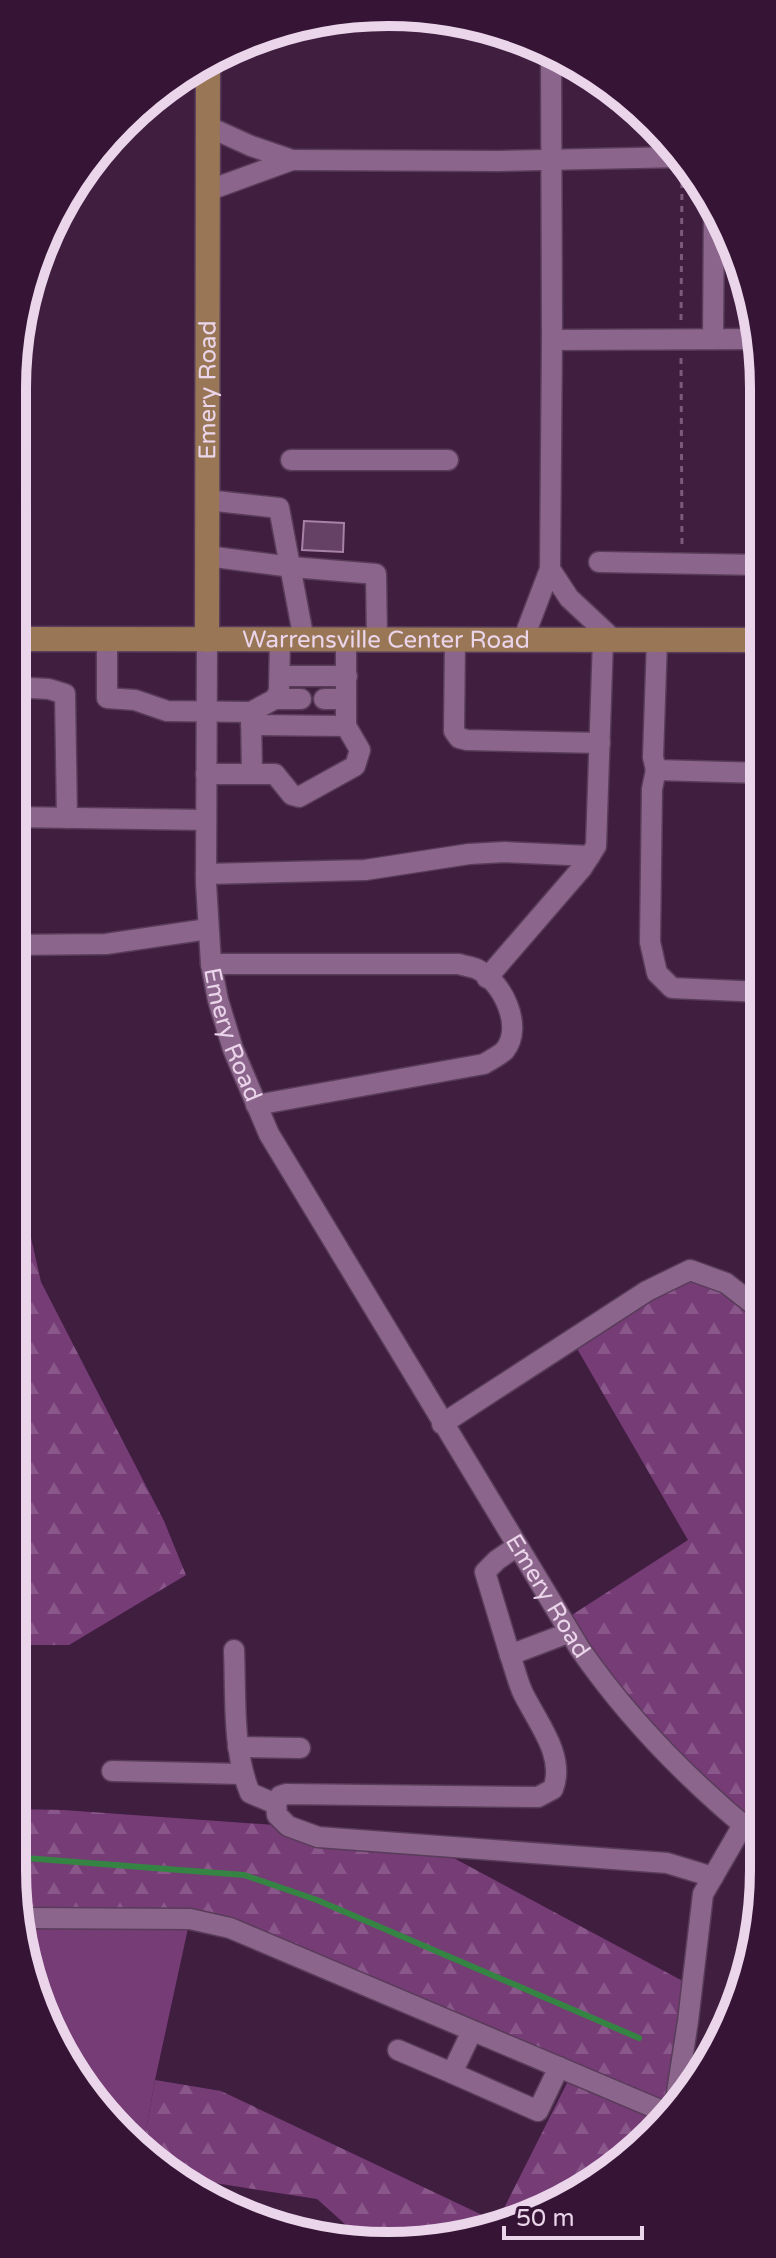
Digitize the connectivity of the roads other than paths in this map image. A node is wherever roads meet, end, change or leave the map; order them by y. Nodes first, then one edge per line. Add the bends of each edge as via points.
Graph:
1 (551, 65) edge
2 (208, 74) edge
3 (207, 126) junction
4 (667, 157) edge
5 (292, 160) junction
6 (551, 160) junction
7 (207, 191) junction
8 (714, 230) edge
9 (713, 339) junction
10 (747, 339) edge
11 (552, 340) junction
12 (291, 460) dead end
13 (448, 460) dead end
14 (207, 500) junction
15 (207, 556) junction
16 (599, 562) dead end
17 (750, 565) edge
18 (292, 567) junction
19 (550, 569) junction
20 (26, 639) edge
21 (107, 639) junction
22 (346, 639) junction
23 (207, 640) junction
24 (292, 640) junction
25 (377, 640) junction
26 (455, 640) junction
27 (523, 640) junction
28 (608, 640) junction
29 (657, 640) junction
30 (750, 640) edge
31 (280, 676) junction
32 (347, 676) junction
33 (26, 688) edge
34 (275, 699) junction
35 (301, 699) dead end
36 (324, 699) dead end
37 (346, 699) junction
38 (206, 712) junction
39 (251, 719) junction
40 (346, 726) junction
41 (600, 743) junction
42 (656, 770) junction
43 (252, 773) junction
44 (750, 773) edge
45 (206, 774) junction
46 (26, 817) edge
47 (67, 818) junction
48 (206, 820) junction
49 (590, 856) junction
50 (206, 874) junction
51 (208, 929) junction
52 (26, 945) edge
53 (211, 964) junction
54 (487, 978) junction
55 (750, 991) edge
56 (256, 1105) junction
57 (750, 1302) edge
58 (442, 1424) junction
59 (516, 1547) junction
60 (568, 1633) junction
61 (234, 1650) dead end
62 (510, 1655) junction
63 (238, 1747) junction
64 (300, 1748) dead end
65 (112, 1771) dead end
66 (242, 1774) junction
67 (276, 1804) junction
68 (743, 1825) junction
69 (750, 1831) edge
70 (713, 1877) junction
71 (29, 1918) edge
72 (472, 2031) junction
73 (398, 2050) dead end
74 (559, 2067) junction
75 (452, 2073) junction
76 (678, 2086) edge
77 (659, 2110) edge

1 - 6 street
2 - 3 main road, Emery Road
3 - 5 street
3 - 7 main road, Emery Road
4 - 6 street
5 - 6 street
5 - 7 street
6 - 11 street
7 - 14 main road, Emery Road
8 - 9 street
9 - 10 street
9 - 11 street
11 - 19 street
12 - 13 street
14 - 15 main road, Emery Road
14 - 18 street via 279,508
15 - 18 street
15 - 23 main road, Emery Road
16 - 17 street
18 - 24 street
18 - 25 street via 376,574
19 - 27 street
19 - 28 street
20 - 21 main road, Warrensville Center Road
21 - 23 main road, Warrensville Center Road
21 - 38 street via 107,698 167,711
22 - 24 main road, Warrensville Center Road
22 - 25 main road, Warrensville Center Road
22 - 32 street
23 - 24 main road, Warrensville Center Road
23 - 38 street, Emery Road
24 - 31 street
25 - 26 main road, Warrensville Center Road
26 - 27 main road, Warrensville Center Road
26 - 41 street via 454,731 459,738
27 - 28 main road, Warrensville Center Road
28 - 29 main road, Warrensville Center Road
28 - 41 street
29 - 30 main road, Warrensville Center Road
29 - 42 street
31 - 32 street
31 - 34 street
32 - 37 street
33 - 47 street via 65,694
34 - 35 street
34 - 39 street
36 - 37 street
37 - 40 street
38 - 39 street
38 - 45 street, Emery Road
39 - 40 street
39 - 43 street
40 - 43 street via 360,750 355,766 306,795 292,795 275,774
41 - 49 street via 596,846
42 - 44 street
42 - 55 street via 650,942 657,973 672,988
43 - 45 street
45 - 48 street, Emery Road
46 - 47 street
47 - 48 street
48 - 50 street, Emery Road
49 - 50 street via 505,852 365,870
49 - 54 street
50 - 51 street, Emery Road
51 - 52 street via 106,944
51 - 53 street, Emery Road
53 - 54 street via 459,964
53 - 56 street, Emery Road via 225,1023
54 - 56 street via 513,1016 513,1028 505,1050 484,1064
56 - 58 street, Emery Road
57 - 58 street via 726,1283 690,1270 647,1291
58 - 59 street, Emery Road
59 - 60 street, Emery Road
59 - 62 street via 485,1572
60 - 62 street
60 - 68 street, Emery Road via 644,1732
61 - 63 street
62 - 67 street via 559,1774 553,1789 538,1797 286,1794
63 - 64 street
63 - 66 street
65 - 66 street
66 - 67 street via 250,1793
67 - 70 street via 277,1815 288,1826 318,1837 667,1863
68 - 69 street, Emery Road
68 - 70 street
70 - 76 street via 703,1894
71 - 72 street via 190,1919 230,1928
72 - 74 street
72 - 75 street
73 - 75 street
74 - 75 street via 538,2111
74 - 77 street

